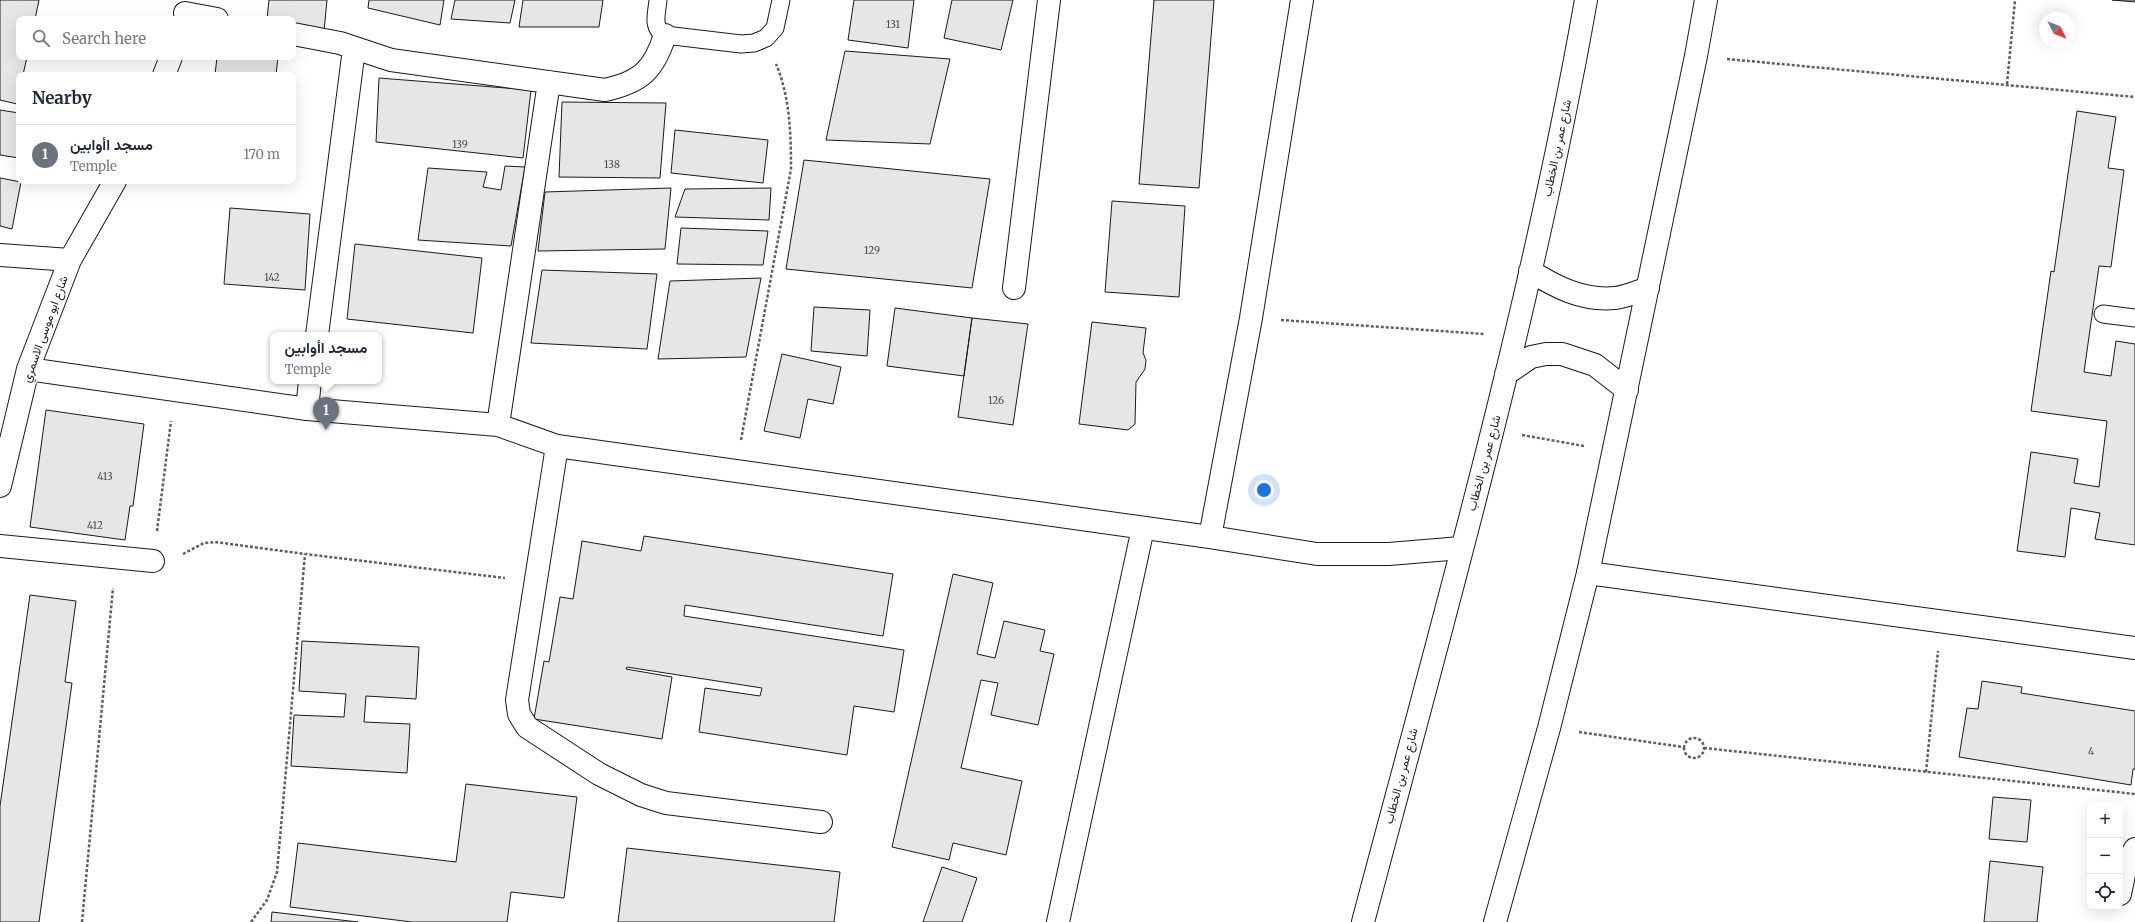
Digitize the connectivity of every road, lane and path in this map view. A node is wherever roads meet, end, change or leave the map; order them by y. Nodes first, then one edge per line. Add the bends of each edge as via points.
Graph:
1 (658, 0) edge
2 (781, 0) edge
3 (1049, 0) edge
4 (1302, 0) edge
5 (1586, 0) edge
6 (1706, 0) edge
7 (2015, 0) edge
8 (186, 11) edge
9 (205, 16) edge
10 (296, 35) edge
11 (665, 35) junction
12 (766, 38) junction
13 (354, 48) junction
14 (1696, 56) junction
15 (170, 60) edge
16 (165, 72) edge
17 (549, 82) junction
18 (2006, 84) junction
19 (2135, 97) edge
20 (113, 184) edge
21 (0, 255) edge
22 (70, 260) junction
23 (1530, 271) junction
24 (1014, 288) dead end
25 (1648, 288) junction
26 (2103, 314) dead end
27 (1251, 318) junction
28 (2135, 318) edge
29 (316, 332) edge
30 (1514, 336) junction
31 (28, 369) junction
32 (1506, 374) junction
33 (310, 384) edge
34 (1627, 390) junction
35 (175, 391) junction
36 (307, 409) junction
37 (498, 425) junction
38 (1493, 430) junction
39 (557, 446) junction
40 (1614, 452) junction
41 (736, 470) junction
42 (0, 486) edge
43 (1142, 528) junction
44 (1210, 538) junction
45 (0, 546) edge
46 (1461, 548) junction
47 (306, 554) junction
48 (116, 557) junction
49 (153, 561) junction
50 (1588, 573) junction
51 (535, 581) junction
52 (1940, 622) junction
53 (2135, 648) edge
54 (1549, 728) junction
55 (1683, 747) junction
56 (1704, 748) junction
57 (1926, 772) junction
58 (2135, 794) edge
59 (821, 822) dead end
60 (2135, 849) edge
61 (2123, 880) edge
62 (82, 922) edge
63 (251, 922) edge
64 (1058, 922) edge
65 (1363, 922) edge
66 (1494, 922) edge

1 - 11 lane via 656,26 659,32
2 - 12 lane via 775,28
3 - 24 street
4 - 27 street
5 - 23 street, شارع عمر بن الخطاب via 1553,172
6 - 14 street
7 - 18 path
8 - 9 street
10 - 13 street
11 - 12 lane via 741,44 754,43
11 - 17 street via 658,56 645,73 626,85 605,90
12 - 41 path via 779,69 787,102 791,135 791,169
13 - 17 street via 390,60
13 - 29 street
14 - 18 path
14 - 25 street
15 - 16 street
17 - 37 street
18 - 19 path
20 - 22 street, شارع ابو موسى الاسمري
21 - 22 street
22 - 31 street, شارع ابو موسى الاسمري
23 - 25 street via 1558,288 1593,298 1615,298
23 - 30 street, شارع عمر بن الخطاب
25 - 34 street
26 - 28 lane
27 - 30 path
27 - 44 street
30 - 32 street, شارع عمر بن الخطاب
31 - 35 street
31 - 42 street, شارع ابو موسى الاسمري
32 - 34 street via 1531,357 1562,354 1596,365
32 - 38 street, شارع عمر بن الخطاب
33 - 36 street
34 - 40 street
35 - 36 street
35 - 49 path
36 - 37 street
37 - 39 street
38 - 40 path
38 - 46 street, شارع عمر بن الخطاب
39 - 41 street
39 - 51 street
40 - 50 street
41 - 43 street
43 - 44 street
43 - 64 street
44 - 46 street via 1316,554 1388,554
45 - 48 street
46 - 65 street, شارع عمر بن الخطاب
47 - 49 path via 214,542 204,543 174,558
47 - 51 path
47 - 63 path via 277,872 267,900
48 - 49 street
48 - 62 path
50 - 52 street
50 - 54 street
51 - 59 street via 517,700 518,714 527,727 599,774 641,795 666,803
52 - 53 street
52 - 57 path
54 - 55 path
54 - 66 street
55 - 56 path via 1684,752 1694,758 1703,753
55 - 56 path via 1687,740 1694,737 1702,740
56 - 57 path
57 - 58 path
60 - 61 street via 2126,865

